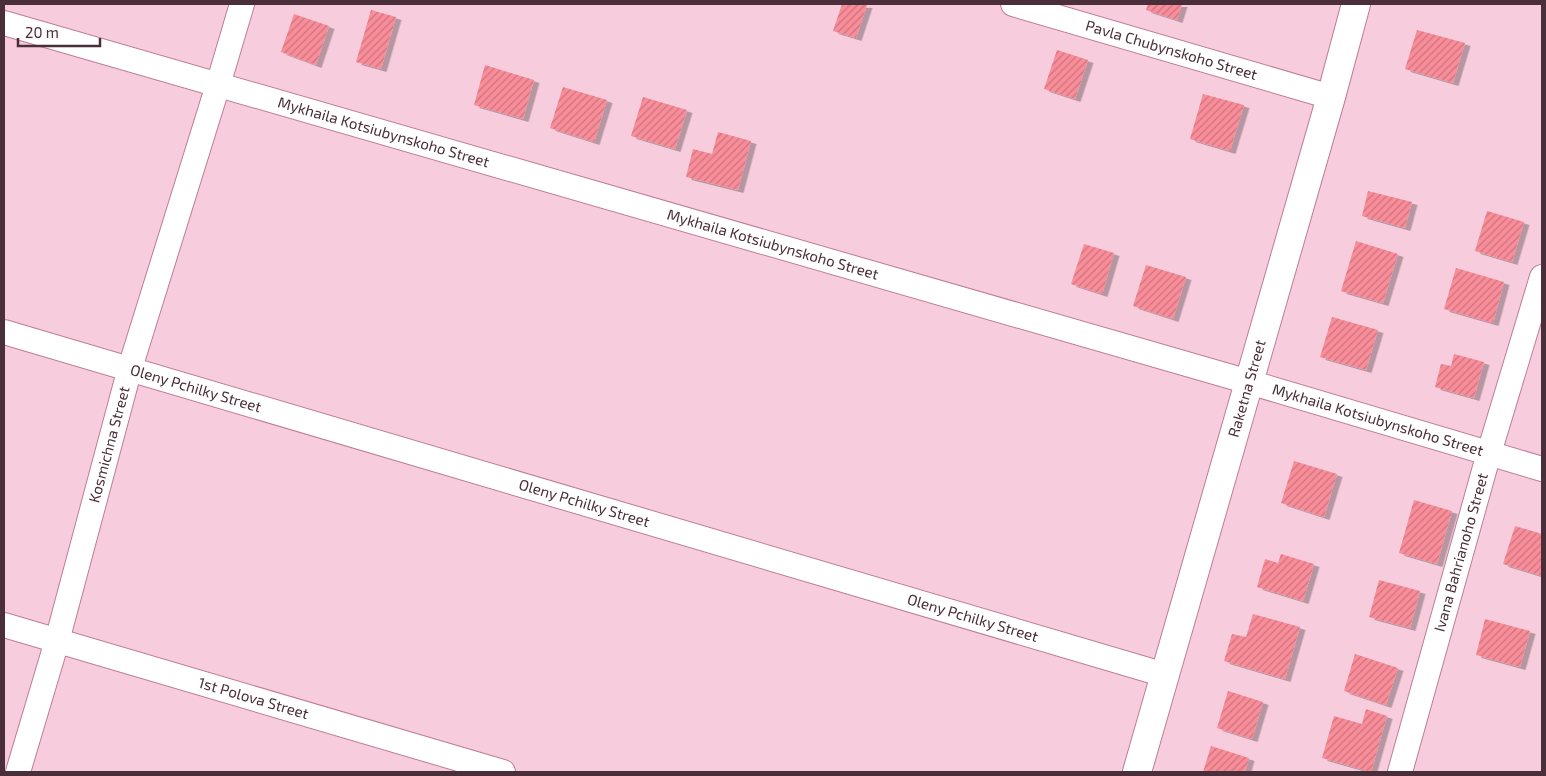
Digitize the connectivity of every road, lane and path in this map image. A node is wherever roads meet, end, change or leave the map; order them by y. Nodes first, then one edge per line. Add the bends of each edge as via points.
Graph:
1 (242, 4) edge
2 (1013, 4) edge
3 (1356, 4) edge
4 (4, 23) edge
5 (218, 85) junction
6 (1331, 97) junction
7 (1542, 277) edge
8 (4, 332) edge
9 (130, 368) junction
10 (1249, 382) junction
11 (1488, 454) junction
12 (1542, 469) edge
13 (4, 625) edge
14 (57, 641) junction
15 (1165, 675) junction
16 (18, 772) edge
17 (503, 772) edge
18 (1137, 772) edge
19 (1400, 772) edge

1 - 5 street, Kosmichna Street
2 - 6 street, Pavla Chubynskoho Street
3 - 6 street, Raketna Street
4 - 5 street, Mykhaila Kotsiubynskoho Street
5 - 9 street, Kosmichna Street
5 - 10 street, Mykhaila Kotsiubynskoho Street
6 - 10 street, Raketna Street
7 - 11 street, Ivana Bahrianoho Street
8 - 9 street, Oleny Pchilky Street
9 - 14 street, Kosmichna Street
9 - 15 street, Oleny Pchilky Street
10 - 11 street, Mykhaila Kotsiubynskoho Street
10 - 15 street, Raketna Street
11 - 12 street, Mykhaila Kotsiubynskoho Street
11 - 19 street, Ivana Bahrianoho Street
13 - 14 street, 1st Polova Street
14 - 16 street, Kosmichna Street
14 - 17 street, 1st Polova Street
15 - 18 street, Raketna Street

